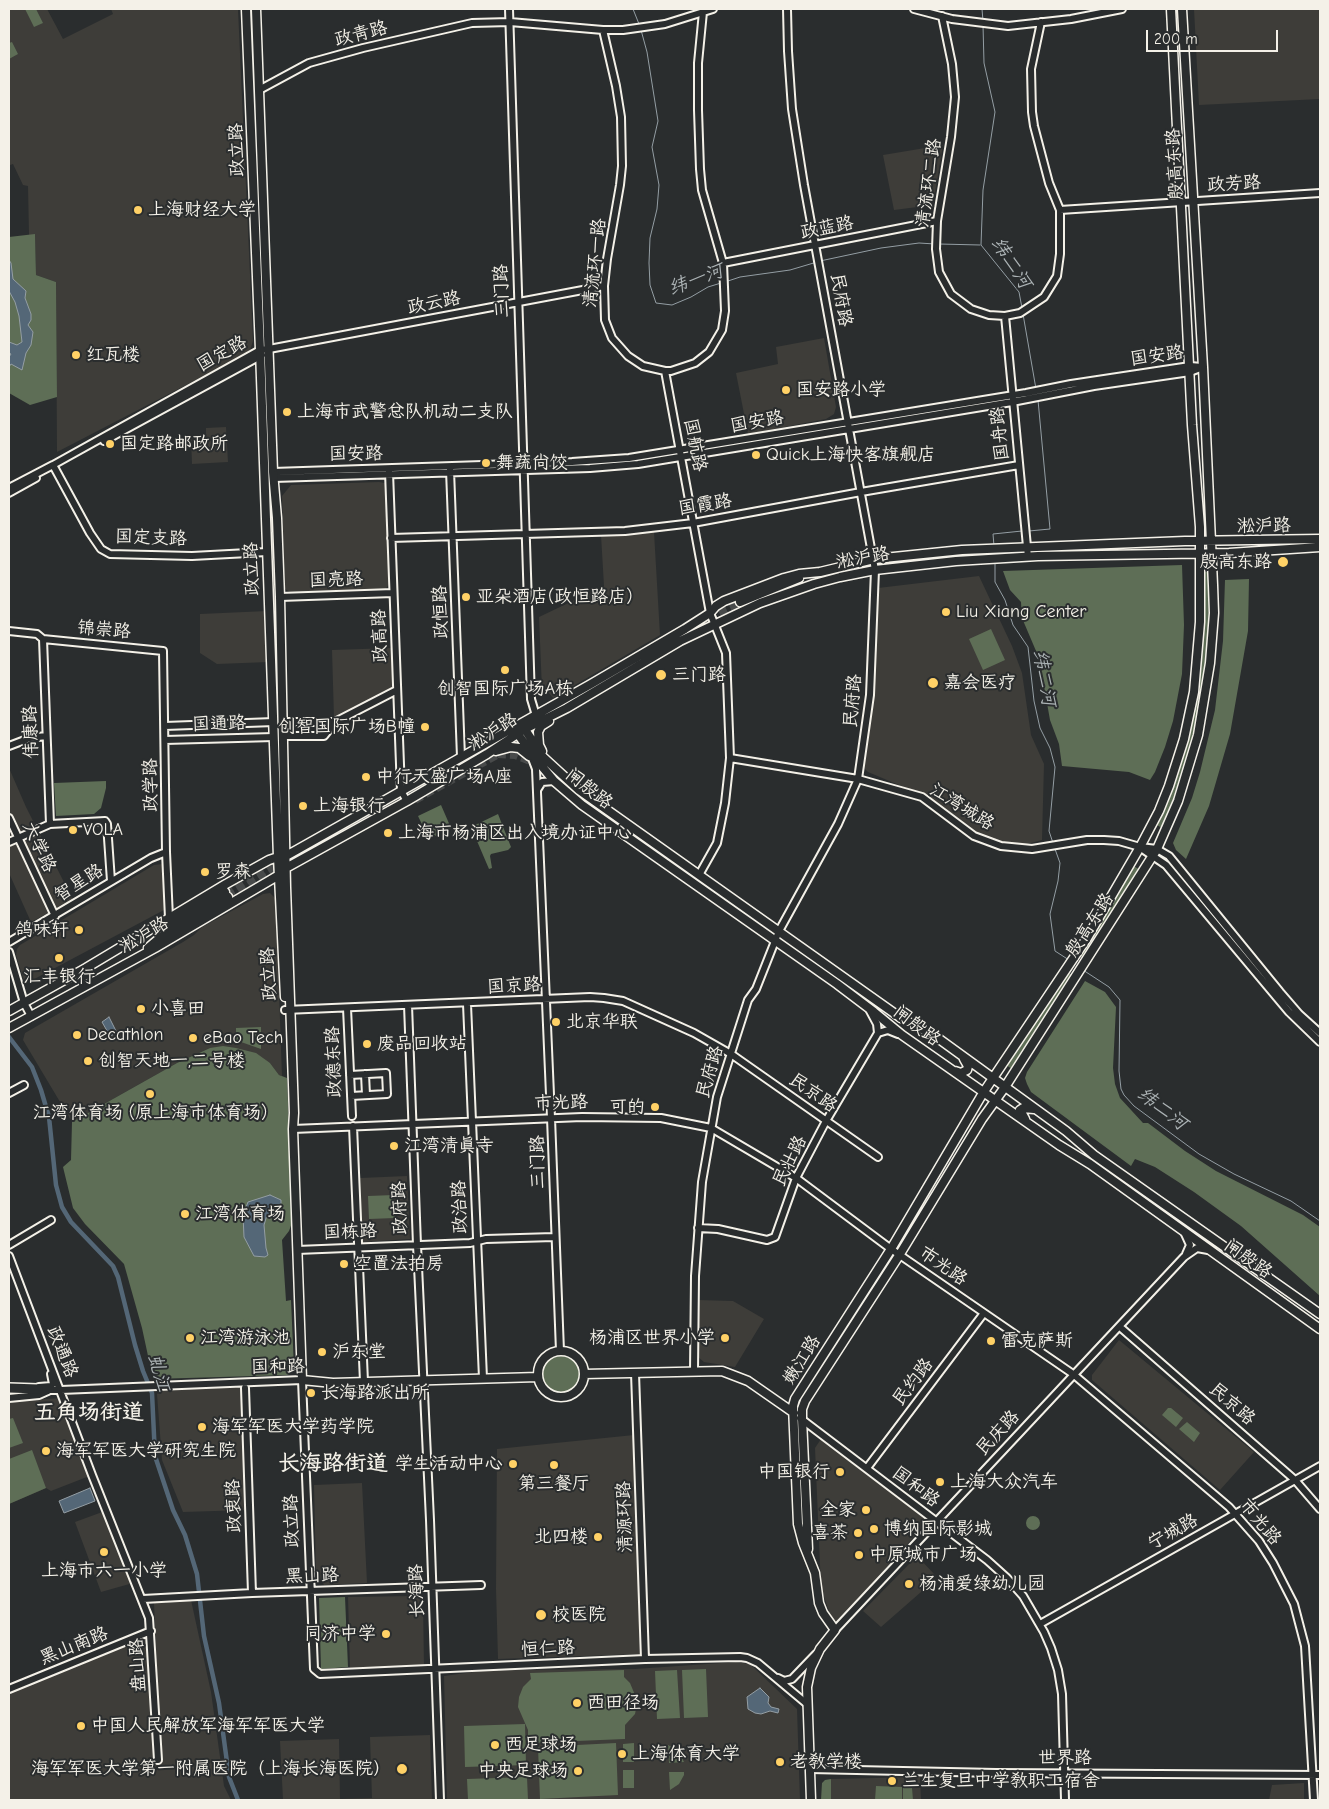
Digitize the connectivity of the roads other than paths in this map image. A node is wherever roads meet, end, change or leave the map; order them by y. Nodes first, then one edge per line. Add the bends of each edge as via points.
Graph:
1 (246, 9) edge
2 (256, 9) edge
3 (509, 9) edge
4 (712, 9) edge
5 (787, 9) edge
6 (914, 9) edge
7 (1122, 9) edge
8 (1171, 9) edge
9 (1182, 9) edge
10 (703, 12) junction
11 (942, 16) junction
12 (510, 22) junction
13 (1041, 22) junction
14 (603, 30) junction
15 (259, 90) junction
16 (1320, 193) edge
17 (1182, 201) junction
18 (1192, 201) junction
19 (1060, 210) junction
20 (936, 221) junction
21 (816, 245) junction
22 (724, 263) junction
23 (604, 286) junction
24 (518, 302) junction
25 (1004, 316) junction
26 (269, 350) junction
27 (260, 353) junction
28 (1203, 367) junction
29 (1190, 369) junction
30 (665, 371) junction
31 (1012, 399) junction
32 (849, 425) junction
33 (681, 454) junction
34 (1019, 465) junction
35 (524, 466) junction
36 (54, 467) junction
37 (450, 469) junction
38 (389, 471) junction
39 (274, 475) junction
40 (9, 488) edge
41 (861, 492) junction
42 (9, 493) edge
43 (694, 523) junction
44 (526, 534) junction
45 (453, 536) junction
46 (391, 538) junction
47 (1320, 539) edge
48 (1199, 542) junction
49 (1211, 542) junction
50 (1320, 546) edge
51 (1028, 547) junction
52 (267, 552) junction
53 (1200, 552) junction
54 (1212, 553) junction
55 (1028, 557) junction
56 (874, 559) junction
57 (875, 570) junction
58 (820, 572) junction
59 (827, 580) junction
60 (393, 592) junction
61 (280, 597) junction
62 (710, 613) junction
63 (715, 623) junction
64 (9, 631) edge
65 (43, 639) junction
66 (163, 651) joint
67 (397, 690) junction
68 (567, 708) junction
69 (537, 719) junction
70 (274, 722) junction
71 (283, 722) junction
72 (335, 722) junction
73 (165, 726) junction
74 (519, 729) junction
75 (46, 736) junction
76 (283, 736) junction
77 (274, 737) junction
78 (165, 740) junction
79 (9, 746) edge
80 (527, 748) junction
81 (487, 754) junction
82 (461, 756) junction
83 (730, 758) junction
84 (533, 761) junction
85 (549, 763) junction
86 (545, 772) junction
87 (858, 779) junction
88 (554, 781) junction
89 (401, 791) junction
90 (536, 792) junction
91 (407, 801) junction
92 (9, 818) edge
93 (50, 824) junction
94 (18, 838) junction
95 (9, 842) edge
96 (1140, 847) junction
97 (166, 852) junction
98 (1155, 852) junction
99 (282, 856) junction
100 (677, 860) junction
101 (286, 868) junction
102 (279, 875) junction
103 (699, 875) junction
104 (111, 881) junction
105 (700, 889) junction
106 (742, 905) junction
107 (55, 916) junction
108 (744, 917) junction
109 (170, 918) junction
110 (779, 932) junction
111 (776, 941) junction
112 (9, 942) edge
113 (9, 952) edge
114 (811, 954) junction
115 (132, 959) junction
116 (97, 962) junction
117 (809, 965) junction
118 (546, 999) junction
119 (24, 1003) junction
120 (467, 1004) junction
121 (408, 1005) junction
122 (866, 1006) junction
123 (346, 1008) junction
124 (9, 1010) edge
125 (288, 1010) junction
126 (31, 1016) junction
127 (11, 1027) edge
128 (878, 1033) junction
129 (1320, 1033) edge
130 (902, 1035) junction
131 (1320, 1042) edge
132 (730, 1054) junction
133 (962, 1057) junction
134 (953, 1071) junction
135 (350, 1074) junction
136 (365, 1074) junction
137 (993, 1078) junction
138 (24, 1085) dead end
139 (1005, 1086) junction
140 (9, 1093) edge
141 (983, 1093) junction
142 (366, 1095) junction
143 (351, 1096) junction
144 (995, 1101) junction
145 (1036, 1109) junction
146 (352, 1116) dead end
147 (552, 1118) junction
148 (826, 1121) junction
149 (472, 1122) junction
150 (412, 1125) junction
151 (1031, 1125) junction
152 (353, 1126) junction
153 (711, 1128) junction
154 (293, 1129) junction
155 (878, 1157) dead end
156 (796, 1178) junction
157 (51, 1220) dead end
158 (1177, 1227) junction
159 (698, 1228) junction
160 (554, 1237) junction
161 (477, 1241) junction
162 (9, 1245) edge
163 (417, 1245) junction
164 (358, 1247) junction
165 (891, 1249) junction
166 (297, 1250) junction
167 (1212, 1251) junction
168 (900, 1254) junction
169 (9, 1256) edge
170 (1184, 1257) junction
171 (984, 1313) junction
172 (1320, 1314) edge
173 (1120, 1327) junction
174 (1320, 1329) edge
175 (41, 1340) junction
176 (560, 1351) junction
177 (694, 1371) junction
178 (635, 1373) junction
179 (584, 1374) junction
180 (1073, 1374) junction
181 (538, 1376) junction
182 (483, 1378) junction
183 (302, 1380) junction
184 (423, 1380) junction
185 (364, 1382) junction
186 (9, 1388) edge
187 (22, 1388) junction
188 (245, 1388) dead end
189 (38, 1390) junction
190 (61, 1390) junction
191 (49, 1391) junction
192 (9, 1392) edge
193 (9, 1398) edge
194 (794, 1413) junction
195 (802, 1419) junction
196 (1320, 1466) edge
197 (867, 1468) junction
198 (1295, 1480) junction
199 (1320, 1509) edge
200 (1236, 1514) junction
201 (936, 1520) junction
202 (810, 1561) junction
203 (481, 1585) dead end
204 (432, 1588) junction
205 (310, 1591) junction
206 (252, 1593) junction
207 (143, 1599) junction
208 (1040, 1624) junction
209 (835, 1630) junction
210 (151, 1631) junction
211 (820, 1649) junction
212 (645, 1660) junction
213 (434, 1669) junction
214 (317, 1672) joint
215 (774, 1677) junction
216 (9, 1689) edge
217 (807, 1704) junction
218 (158, 1760) dead end
219 (810, 1769) junction
220 (1064, 1772) junction
221 (1317, 1775) edge
222 (440, 1800) edge
223 (811, 1800) edge
224 (1065, 1800) edge
225 (1314, 1800) edge

1 - 27 main road, 政立路
2 - 15 main road, 政立路
3 - 12 street, 三门路
4 - 10 street, 政青路
5 - 21 street, 民府路 via 792,109
6 - 11 street
7 - 13 street
8 - 17 main road, 殷高东路
9 - 18 main road, 殷高东路
10 - 14 street, 政青路 via 644,28
10 - 22 street, 清流环一路 via 698,72 700,169 702,190
11 - 13 street via 1008,26
11 - 20 street, 清流环二路 via 955,97
12 - 14 street, 政青路
12 - 15 street, 政青路 via 472,23 333,55 309,63
12 - 24 street, 三门路
13 - 19 street, 清流环二路 via 1031,69 1032,112 1049,183
14 - 23 street, 清流环一路 via 621,117 622,166
15 - 26 main road, 政立路
16 - 18 street, 政芳路
17 - 18 street, 政芳路
17 - 19 street, 政芳路
17 - 29 main road, 殷高东路
18 - 28 main road, 殷高东路
19 - 25 street, 清流环二路 via 1060,254 1054,283 1037,302 1020,313
20 - 21 street, 政蓝路
20 - 25 street, 清流环二路 via 940,272 951,294 971,309
21 - 22 street, 政蓝路
21 - 32 street, 民府路
22 - 30 street, 清流环一路 via 725,311 722,330 713,347 695,363
23 - 24 street, 政云路
23 - 30 street, 清流环一路 via 605,320 616,344 643,366
24 - 26 street, 政云路
24 - 35 street, 三门路
25 - 31 street, 国舟路
26 - 27 street, 国定路
26 - 39 main road, 政立路
27 - 36 street, 国定路
27 - 52 main road, 政立路
28 - 29 street, 国安路
28 - 49 main road, 殷高东路
29 - 31 street, 国安路
29 - 48 main road, 殷高东路
30 - 33 street, 国航路
31 - 32 street, 国安路
31 - 34 street, 国舟路
32 - 33 street, 国安路
32 - 41 street, 民府路
33 - 35 street, 国安路 via 611,467
33 - 43 street, 国航路
34 - 41 street, 国霞路
34 - 51 street, 国舟路
35 - 37 street, 国安路
35 - 44 street, 三门路
36 - 40 street, 国定路
36 - 42 street, 国定路
36 - 52 street, 国定支路 via 90,533 110,554 174,556
37 - 38 street, 国安路
37 - 45 street, 政恒路
38 - 39 street, 国安路
38 - 46 street, 政高路
39 - 61 main road, 政立路
41 - 43 street, 国霞路
41 - 56 street, 民府路
43 - 44 street, 国霞路 via 625,531
43 - 62 street, 国航路
44 - 45 street, 国霞路
44 - 69 street, 三门路 via 531,699
45 - 46 street, 国霞路
45 - 82 street, 政恒路
46 - 60 street, 政高路
47 - 49 main road, 淞沪路
48 - 49 main road, 淞沪路
48 - 51 main road, 淞沪路
48 - 53 main road, 殷高东路
49 - 54 main road, 殷高东路
50 - 54 main road, 淞沪路
51 - 55 street
51 - 56 main road, 淞沪路
52 - 70 main road, 政立路
53 - 54 main road, 淞沪路
53 - 55 main road, 淞沪路
53 - 96 main road, 殷高东路 via 1199,643 1192,700 1169,786
54 - 98 main road, 殷高东路 via 1214,613 1207,690 1198,735 1178,802
55 - 57 main road, 淞沪路
56 - 57 street, 民府路
56 - 58 main road, 淞沪路
57 - 59 main road, 淞沪路
57 - 87 street, 民府路 via 870,696
58 - 59 main road via 789,582 741,605
58 - 62 main road, 淞沪路 via 799,574 763,585 724,601
59 - 63 main road, 淞沪路 via 760,603
60 - 61 street, 国亮路
60 - 67 street, 政高路
61 - 71 main road, 政立路
62 - 63 street, 国航路
62 - 69 main road, 淞沪路
63 - 68 main road, 淞沪路
63 - 83 street, 国航路 via 726,654
64 - 65 street, 锦崇路 via 37,634
65 - 66 street, 锦崇路
65 - 75 street, 伟康路
66 - 73 street, 政学路
67 - 72 street
67 - 89 street, 政高路
68 - 69 main road, 淞沪路
68 - 85 main road via 541,726 538,732 539,745
69 - 74 main road, 淞沪路
70 - 73 street
70 - 77 main road, 政立路
71 - 72 street
71 - 76 main road, 政立路
72 - 76 street via 324,736
73 - 78 street, 政学路
74 - 80 main road, 闸殷路
74 - 81 main road, 淞沪路
74 - 82 main road, 淞沪路
74 - 85 main road, 闸殷路
75 - 79 street
75 - 93 street, 伟康路
76 - 99 main road, 政立路
77 - 78 street, 国通路
77 - 99 main road, 政立路
78 - 97 street, 政学路
80 - 84 street, 三门路
80 - 86 main road, 闸殷路
81 - 84 main road via 505,748 519,748
81 - 91 main road, 淞沪路
82 - 89 main road, 淞沪路
83 - 87 street, 江湾城路
83 - 103 street, 国航路 via 717,843
84 - 86 main road
84 - 90 street, 三门路
85 - 100 main road, 闸殷路 via 579,790
86 - 88 main road, 闸殷路
87 - 96 street, 江湾城路 via 922,797 965,830 1001,846 1046,848 1104,840
87 - 110 street, 民府路 via 838,824
88 - 90 street via 542,782
88 - 105 main road, 闸殷路 via 582,805
89 - 91 street, 政高路
89 - 99 main road, 淞沪路
90 - 118 street, 三门路
91 - 101 main road, 淞沪路
92 - 94 street, 大学路
93 - 94 street
93 - 104 street via 106,822
94 - 95 street
94 - 107 street, 大学路
96 - 98 street, 江湾城路
96 - 137 main road, 殷高东路 via 1077,953
97 - 104 street, 智星路
97 - 109 street, 政学路
98 - 129 street, 江湾城路 via 1169,856 1280,992
98 - 131 street, 江湾城路 via 1285,1006
98 - 139 main road, 殷高东路
99 - 101 main road, 政立路
99 - 102 main road, 政立路
99 - 109 main road, 淞沪路 via 226,884
100 - 103 main road, 闸殷路
100 - 105 main road via 597,809
101 - 102 main road, 淞沪路
101 - 125 main road, 政立路
102 - 115 main road, 淞沪路
102 - 125 main road, 政立路
103 - 106 main road, 闸殷路
104 - 107 street, 智星路
105 - 108 main road, 闸殷路
106 - 108 main road via 750,915
106 - 110 main road, 闸殷路
107 - 112 street, 智星路
108 - 111 main road, 闸殷路
109 - 116 main road, 淞沪路
110 - 111 street, 民府路
110 - 114 main road, 闸殷路
111 - 117 main road, 闸殷路
111 - 132 street, 民府路 via 756,989 748,1000
113 - 119 street
114 - 117 main road via 804,957
114 - 133 main road, 闸殷路
115 - 116 main road via 168,931 227,894
115 - 126 main road, 淞沪路
116 - 119 main road, 淞沪路
117 - 122 main road, 闸殷路
118 - 120 street, 国京路
118 - 132 street, 国京路 via 597,997 623,1001 694,1033
118 - 147 street, 三门路
119 - 124 main road, 淞沪路
119 - 126 street
120 - 121 street, 国京路
120 - 149 street, 政治路
121 - 123 street, 国京路
121 - 150 street, 政府路
122 - 128 street via 876,1020
122 - 130 main road, 闸殷路
123 - 125 street, 国京路
123 - 135 street, 政德东路
125 - 154 main road, 政立路
126 - 127 main road, 淞沪路
128 - 130 street via 888,1030
128 - 148 street, 民壮路
130 - 134 main road, 闸殷路
132 - 148 street, 民京路
132 - 153 street, 民府路
133 - 134 main road via 967,1062 967,1070
133 - 137 main road, 闸殷路
134 - 141 main road, 闸殷路
135 - 136 street
135 - 143 street, 政德东路
136 - 142 street
136 - 142 street via 386,1073 387,1094
137 - 139 main road, 闸殷路
137 - 141 main road, 殷高东路
138 - 140 street
139 - 144 main road, 殷高东路
139 - 145 main road, 闸殷路
141 - 144 main road, 闸殷路
141 - 165 main road, 殷高东路
142 - 143 street
143 - 146 street, 政德东路
144 - 151 main road, 闸殷路
144 - 168 main road, 殷高东路
145 - 151 main road via 1020,1110
145 - 172 main road, 闸殷路 via 1094,1155
147 - 149 street, 市光路
147 - 153 street, 市光路 via 653,1117
147 - 160 street, 三门路
148 - 155 street, 民京路
148 - 156 street, 民壮路
149 - 150 street, 市光路
149 - 161 street, 政治路
150 - 152 street, 市光路
150 - 163 street, 政府路
151 - 158 main road, 闸殷路
152 - 154 street, 市光路
152 - 164 street
153 - 156 street, 市光路
153 - 159 street, 民府路
154 - 166 main road, 政立路
156 - 159 street, 民壮路 via 772,1239
156 - 165 street, 市光路
157 - 162 street
158 - 167 main road, 闸殷路
158 - 170 street via 1190,1243
159 - 177 street, 民府路
160 - 161 street, 国栋路
160 - 176 street, 三门路
161 - 163 street, 国栋路
161 - 182 street, 政治路
163 - 164 street, 国栋路
163 - 184 street, 政府路
164 - 166 street, 国栋路
164 - 185 street
165 - 168 street, 市光路
165 - 194 main road, 嫩江路 via 796,1399
166 - 183 main road, 政立路
167 - 170 street, 民庆路 via 1196,1248
167 - 174 main road, 闸殷路
168 - 171 street, 市光路
168 - 195 main road, 嫩江路 via 805,1401
169 - 175 street, 政通路
170 - 173 street, 民庆路
171 - 180 street, 市光路
171 - 197 street, 民约路
173 - 180 street, 民庆路
173 - 198 street, 民京路
175 - 187 street via 53,1384
175 - 190 street, 政通路
176 - 179 main road via 574,1355
176 - 181 main road via 545,1357 539,1366
177 - 178 main road, 国和路
177 - 194 main road, 国和路 via 730,1373 758,1387
178 - 179 main road, 国和路
178 - 212 street, 清源环路
179 - 181 main road via 583,1382 574,1394 558,1398 544,1391
180 - 200 street, 市光路
180 - 201 street, 民庆路
181 - 182 main road, 国和路
182 - 184 main road, 国和路
183 - 185 main road, 国和路
183 - 190 street, 国和路
183 - 205 street, 政立路
184 - 185 main road, 国和路
184 - 204 street, 长海路
186 - 187 highway
187 - 189 highway
188 - 206 street, 政衷路
189 - 191 street, 国和路
189 - 192 street, 国和路
190 - 191 street, 国和路
190 - 207 street, 政通路
191 - 193 street, 国和路
194 - 195 street, 国和路
194 - 202 main road, 嫩江路 via 798,1524
195 - 197 street, 国和路
195 - 202 main road, 嫩江路
196 - 198 street, 宁城路
197 - 201 street, 国和路
198 - 199 street, 民京路
198 - 200 street, 宁城路
200 - 208 street, 宁城路
200 - 221 street, 市光路 via 1273,1562 1301,1626
201 - 208 street, 国和路 via 1004,1575 1023,1596
201 - 209 street, 民庆路
202 - 209 main road, 嫩江路 via 819,1603
203 - 204 street, 黑山路
204 - 205 street, 黑山路
204 - 213 street, 长海路
205 - 206 street, 黑山路
205 - 214 street, 政立路 via 314,1669
206 - 207 street, 黑山路
207 - 210 street, 盘山路
208 - 220 street, 国和路 via 1058,1670 1062,1694
209 - 211 main road
210 - 216 street, 黑山南路
210 - 218 street, 盘山路
211 - 215 street via 792,1679 784,1681
211 - 217 main road via 810,1674
212 - 213 street, 恒仁路
212 - 215 street, 恒仁路 via 747,1658
213 - 214 street, 恒仁路
213 - 222 street, 长海路
215 - 217 street, 恒仁路
217 - 219 main road
219 - 220 street, 世界路
219 - 223 main road
220 - 221 street, 世界路
220 - 224 street, 国和路
221 - 225 street, 市光路

